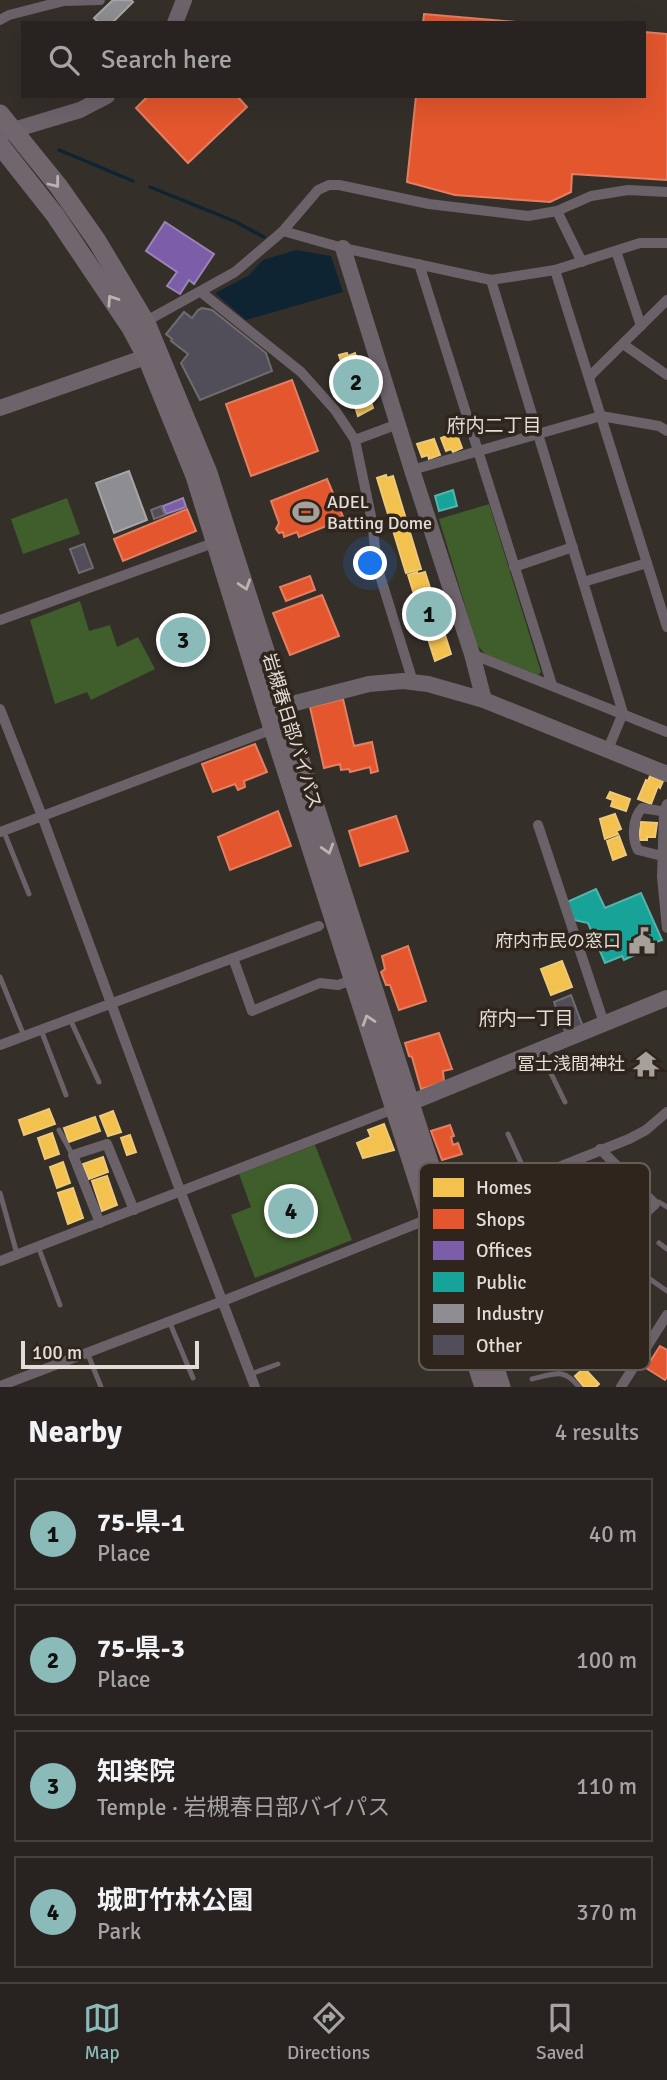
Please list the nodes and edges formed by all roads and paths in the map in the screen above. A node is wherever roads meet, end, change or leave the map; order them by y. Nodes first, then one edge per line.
1 (100, 0) edge
2 (184, 0) edge
3 (0, 20) edge
4 (176, 21) edge
5 (103, 98) edge
6 (3, 131) edge
7 (667, 192) edge
8 (558, 211) junction
9 (283, 231) junction
10 (667, 243) edge
11 (343, 248) junction
12 (616, 251) junction
13 (582, 262) junction
14 (419, 264) junction
15 (555, 270) junction
16 (491, 279) junction
17 (201, 292) junction
18 (667, 300) edge
19 (139, 325) junction
20 (641, 326) junction
21 (623, 344) junction
22 (153, 355) junction
23 (667, 375) edge
24 (589, 377) junction
25 (0, 408) edge
26 (601, 416) junction
27 (398, 424) junction
28 (667, 431) edge
29 (538, 433) junction
30 (355, 440) junction
31 (477, 450) junction
32 (411, 470) junction
33 (216, 542) junction
34 (573, 547) junction
35 (647, 563) junction
36 (514, 567) junction
37 (583, 582) junction
38 (662, 594) edge
39 (0, 620) edge
40 (667, 627) edge
41 (472, 654) junction
42 (413, 682) junction
43 (552, 685) junction
44 (484, 701) junction
45 (284, 706) junction
46 (0, 709) edge
47 (623, 713) junction
48 (273, 729) junction
49 (667, 732) edge
50 (608, 749) junction
51 (667, 774) edge
52 (666, 809) edge
53 (42, 816) junction
54 (538, 825) dead end
55 (2, 831) edge
56 (662, 856) junction
57 (665, 884) edge
58 (29, 894) dead end
59 (319, 926) dead end
60 (667, 928) edge
61 (233, 958) junction
62 (0, 977) edge
63 (355, 979) junction
64 (667, 998) edge
65 (111, 1004) junction
66 (71, 1019) junction
67 (604, 1023) junction
68 (41, 1030) junction
69 (24, 1036) junction
70 (0, 1045) edge
71 (539, 1050) junction
72 (99, 1082) dead end
73 (66, 1095) dead end
74 (565, 1102) dead end
75 (403, 1106) junction
76 (667, 1112) edge
77 (59, 1130) dead end
78 (508, 1134) dead end
79 (600, 1150) junction
80 (73, 1155) junction
81 (421, 1163) edge
82 (523, 1163) edge
83 (567, 1163) edge
84 (613, 1163) edge
85 (0, 1193) edge
86 (181, 1193) junction
87 (650, 1199) edge
88 (655, 1204) junction
89 (667, 1207) edge
90 (650, 1209) edge
91 (134, 1210) junction
92 (419, 1222) edge
93 (100, 1223) junction
94 (659, 1243) dead end
95 (38, 1247) junction
96 (667, 1249) edge
97 (18, 1255) junction
98 (0, 1261) edge
99 (650, 1279) edge
100 (667, 1291) edge
101 (223, 1301) junction
102 (60, 1305) dead end
103 (667, 1315) edge
104 (169, 1321) junction
105 (650, 1342) edge
106 (87, 1352) junction
107 (278, 1364) dead end
108 (479, 1370) edge
109 (495, 1370) edge
110 (632, 1370) edge
111 (251, 1374) junction
112 (193, 1378) dead end
113 (532, 1379) dead end
114 (0, 1386) edge
115 (101, 1387) edge
116 (256, 1387) edge
117 (484, 1387) edge
118 (501, 1387) edge
119 (579, 1387) edge
120 (621, 1387) edge

1 - 3 street
2 - 4 street
5 - 6 street
6 - 19 highway, 岩槻春日部バイパス
7 - 8 street
8 - 9 street
8 - 13 street
9 - 11 street
9 - 17 street
10 - 12 street
11 - 14 street
11 - 27 street
12 - 13 street
12 - 20 street
13 - 15 street
14 - 16 street
14 - 31 street
15 - 16 street
15 - 24 street
16 - 29 street
17 - 19 street
17 - 30 street
18 - 20 street
19 - 22 highway, 岩槻春日部バイパス
20 - 21 street
21 - 23 street
21 - 24 street
22 - 25 street
22 - 33 highway, 岩槻春日部バイパス
22 -> 45 highway, 岩槻春日部バイパス
24 - 26 street
26 - 28 street
26 - 29 street
26 - 35 street
27 - 30 street
27 - 32 street
29 - 31 street
29 - 34 street
30 - 42 street
31 - 32 street
31 - 36 street
32 - 41 street
33 - 39 street
33 - 48 highway, 岩槻春日部バイパス
34 - 36 street
34 - 37 street
35 - 37 street
35 - 38 street
36 - 43 street
37 - 47 street
38 - 40 street
41 - 43 street
41 - 44 street
42 - 44 street
42 - 45 street
43 - 47 street
44 - 50 street
45 -> 75 highway, 岩槻春日部バイパス
46 - 53 street
47 - 49 street
47 - 50 street
48 - 53 street
48 - 63 highway, 岩槻春日部バイパス
50 - 51 street
52 - 56 street
52 - 56 street
53 - 55 street
53 - 65 street
54 - 67 street
55 - 58 lane
56 - 57 street
57 - 60 street
59 - 61 street
61 - 63 street
61 - 65 street
62 - 69 lane
75 -> 63 highway, 岩槻春日部バイパス
64 - 67 street
65 - 66 street
65 - 86 street
66 - 68 street
66 - 72 lane
67 - 71 street
68 - 69 street
68 - 73 lane
69 - 70 street
71 - 74 lane
71 - 75 street
75 - 81 highway, 岩槻春日部バイパス
75 - 86 street
76 - 79 street
77 - 80 lane
78 - 82 lane
79 - 83 street
79 - 84 street
80 - 91 street
80 - 93 street
85 - 97 lane
86 - 91 street
86 - 101 street
87 - 88 street
88 - 89 lane
88 - 90 street
91 - 93 street
92 - 101 street
93 - 95 street
94 - 96 lane
95 - 97 street
95 - 102 lane
97 - 98 street
99 - 100 lane
101 - 104 street
101 - 111 street
103 - 105 street
104 - 106 street
104 - 112 lane
106 - 114 street
106 - 115 lane
107 - 111 lane
108 - 117 highway, 岩槻春日部バイパス
109 - 118 highway, 岩槻春日部バイパス
110 - 120 street
111 - 116 street
113 - 119 lane

